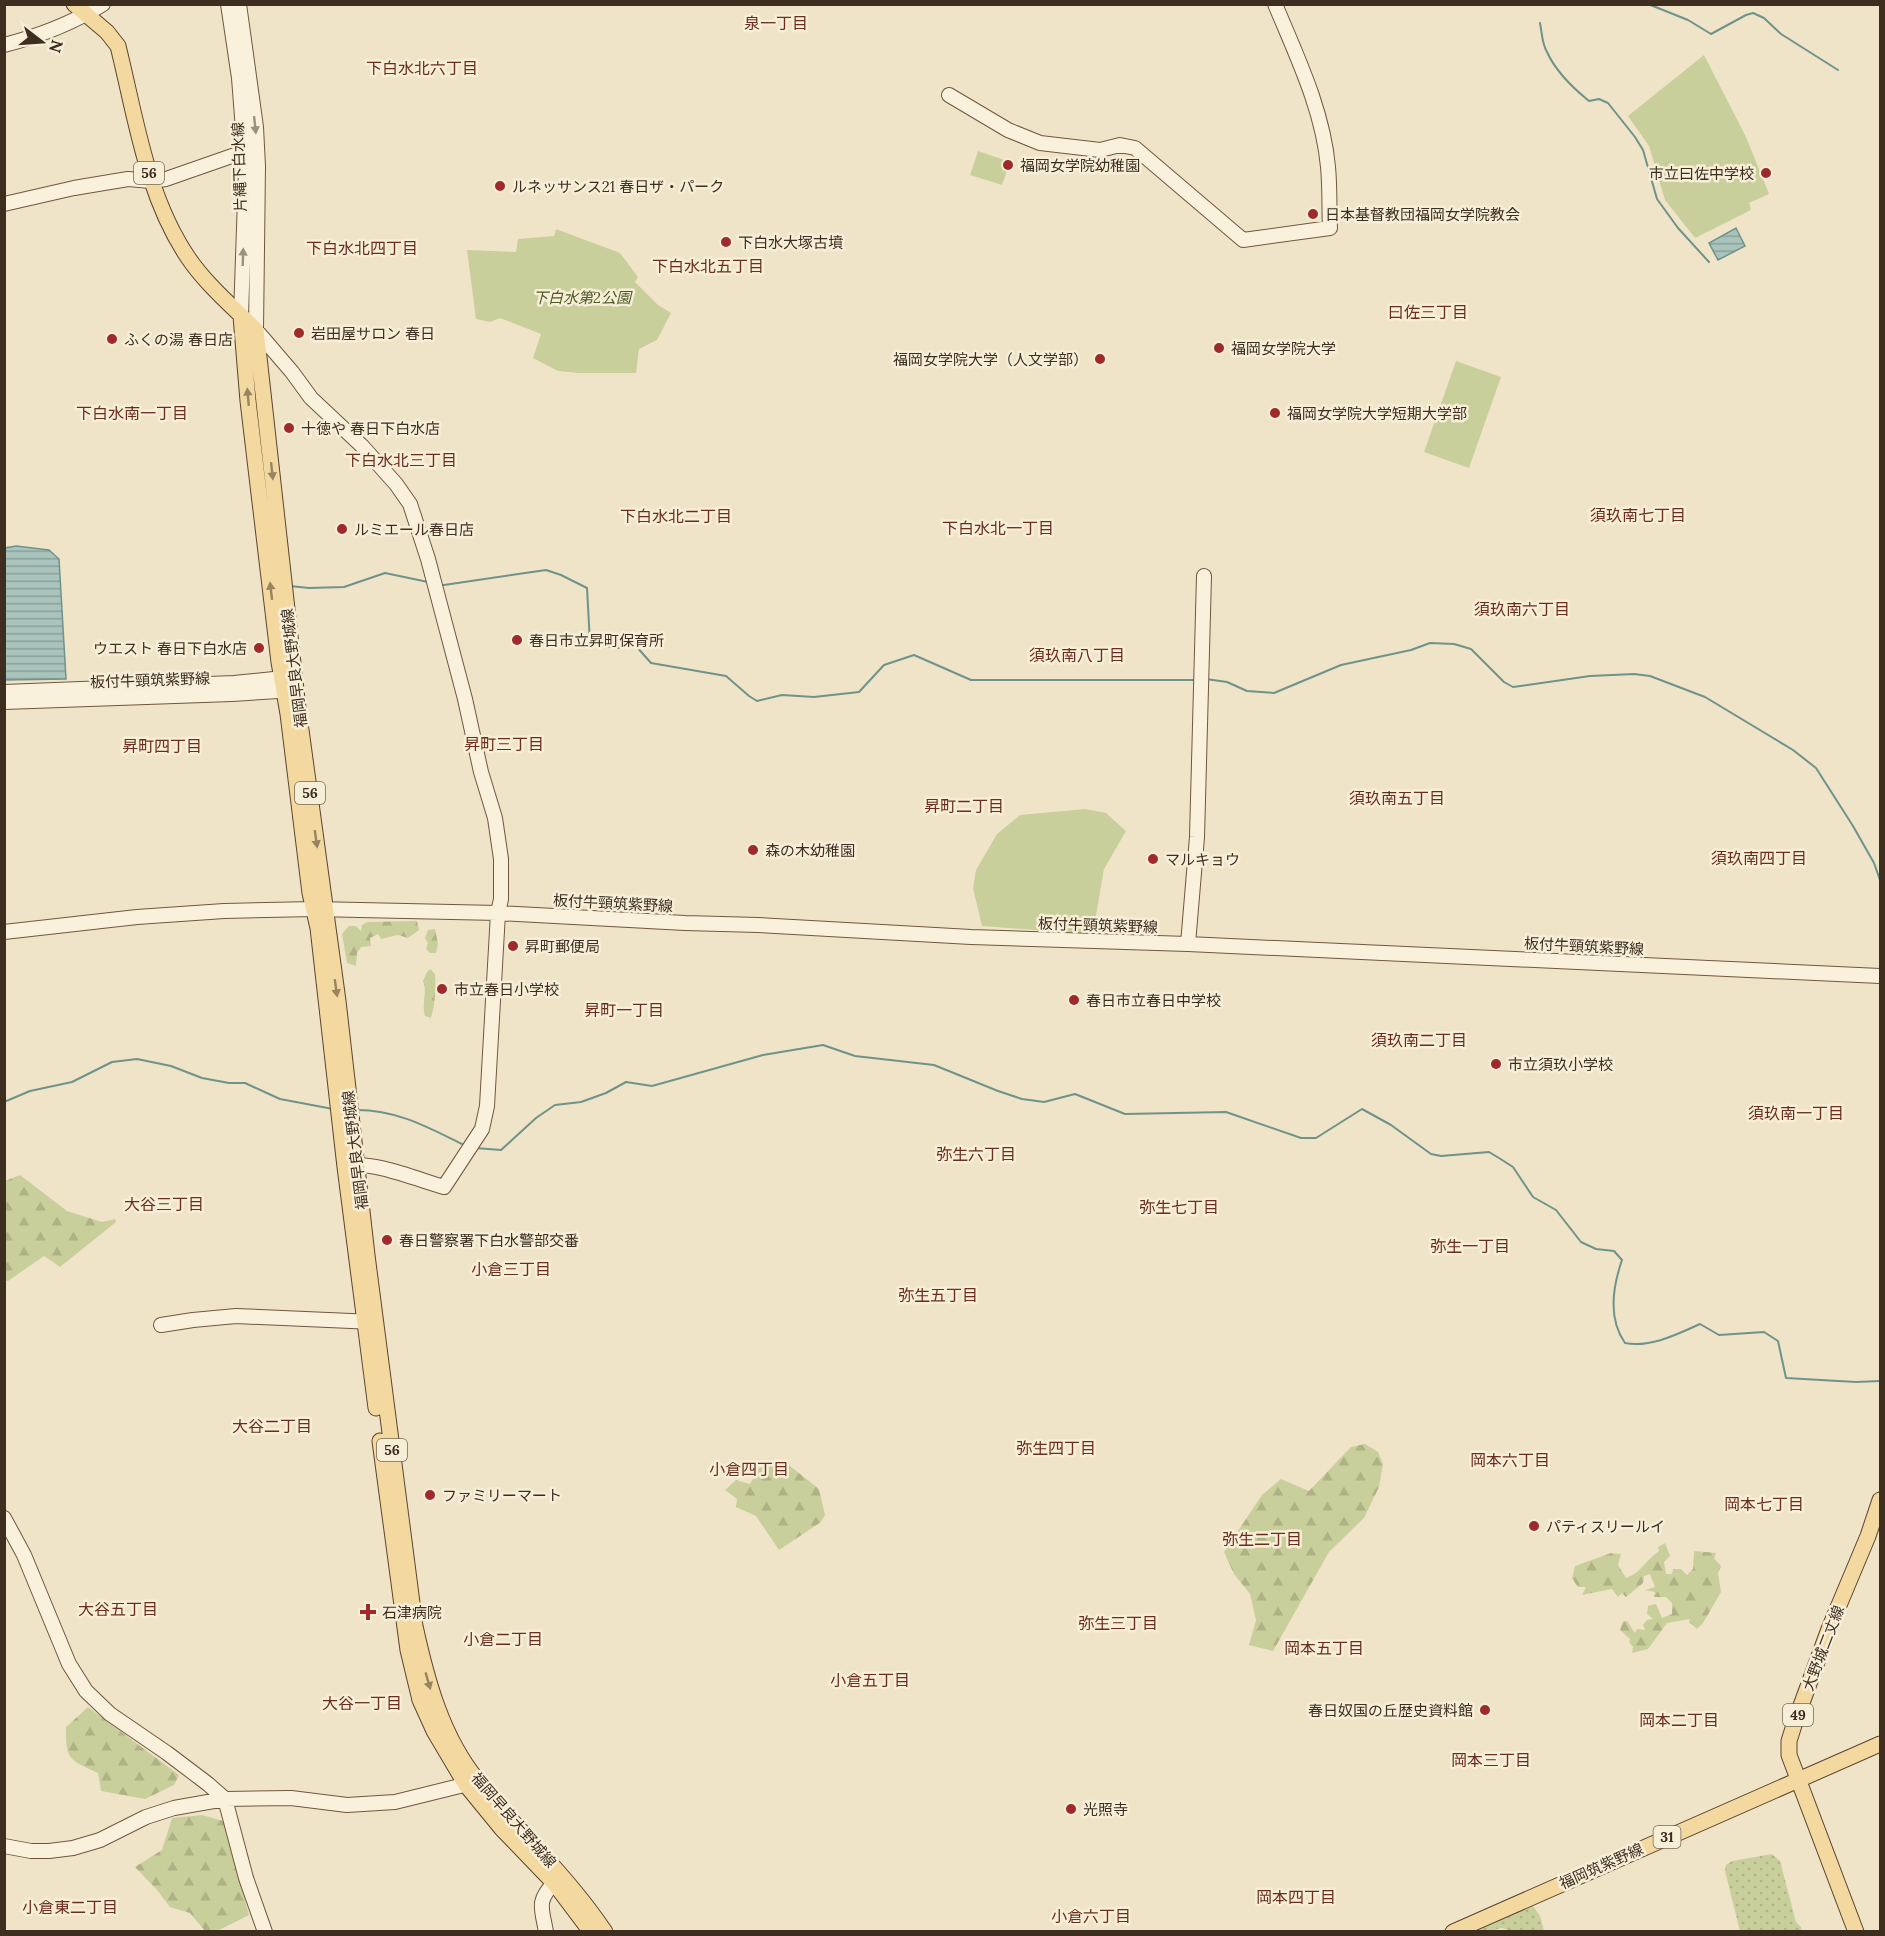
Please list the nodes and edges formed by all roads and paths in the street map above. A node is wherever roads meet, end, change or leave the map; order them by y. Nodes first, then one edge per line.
1 (74, 4) edge
2 (103, 4) edge
3 (228, 4) edge
4 (239, 4) edge
5 (1275, 4) edge
6 (86, 15) junction
7 (4, 45) edge
8 (949, 95) dead end
9 (251, 150) junction
10 (151, 182) junction
11 (4, 204) edge
12 (241, 316) junction
13 (256, 330) junction
14 (1204, 576) dead end
15 (290, 684) junction
16 (4, 692) edge
17 (4, 702) edge
18 (320, 910) junction
19 (498, 913) junction
20 (4, 932) edge
21 (1188, 944) junction
22 (1881, 976) edge
23 (350, 1165) junction
24 (371, 1322) junction
25 (161, 1325) dead end
26 (1881, 1500) edge
27 (4, 1518) edge
28 (1881, 1744) edge
29 (1798, 1779) junction
30 (472, 1783) junction
31 (225, 1799) junction
32 (4, 1846) edge
33 (554, 1883) junction
34 (265, 1932) edge
35 (546, 1932) edge
36 (591, 1932) edge
37 (605, 1932) edge
38 (1453, 1932) edge
39 (1856, 1932) edge

1 - 6 main road, 56
2 - 6 street
3 - 9 street, 片縄下白水線
4 -> 9 street, 片縄下白水線
5 - 8 street
6 - 7 street
6 - 10 main road, 56
9 - 10 street
12 -> 9 street, 片縄下白水線
9 - 13 street, 片縄下白水線
10 - 11 street
10 - 12 main road, 56
12 - 13 main road, 56
15 -> 12 main road, 福岡早良大野城線 / 56
13 -> 15 main road, 福岡早良大野城線 / 56
13 - 19 street
14 - 21 street
15 - 16 street, 板付牛頸筑紫野線
15 - 17 street, 板付牛頸筑紫野線
15 - 18 main road, 福岡早良大野城線 / 56
18 - 19 street, 板付牛頸筑紫野線
18 - 20 street, 板付牛頸筑紫野線
18 - 23 main road, 福岡早良大野城線 / 56
19 - 21 street, 板付牛頸筑紫野線
19 - 23 street
21 - 22 street, 板付牛頸筑紫野線
23 - 24 main road, 福岡早良大野城線 / 56
24 - 25 street
24 - 30 main road, 福岡早良大野城線 / 56
26 - 29 main road, 大野城二丈線 / 49
27 - 31 street
28 - 29 main road, 福岡筑紫野線 / 31
29 - 38 main road, 福岡筑紫野線 / 31
29 - 39 main road, 大野城二丈線 / 49
30 - 31 street
30 - 33 main road, 福岡早良大野城線 / 56
30 - 37 main road, 福岡早良大野城線 / 56
31 - 32 street
31 - 34 street
33 - 35 street
33 - 36 main road, 福岡早良大野城線 / 56

